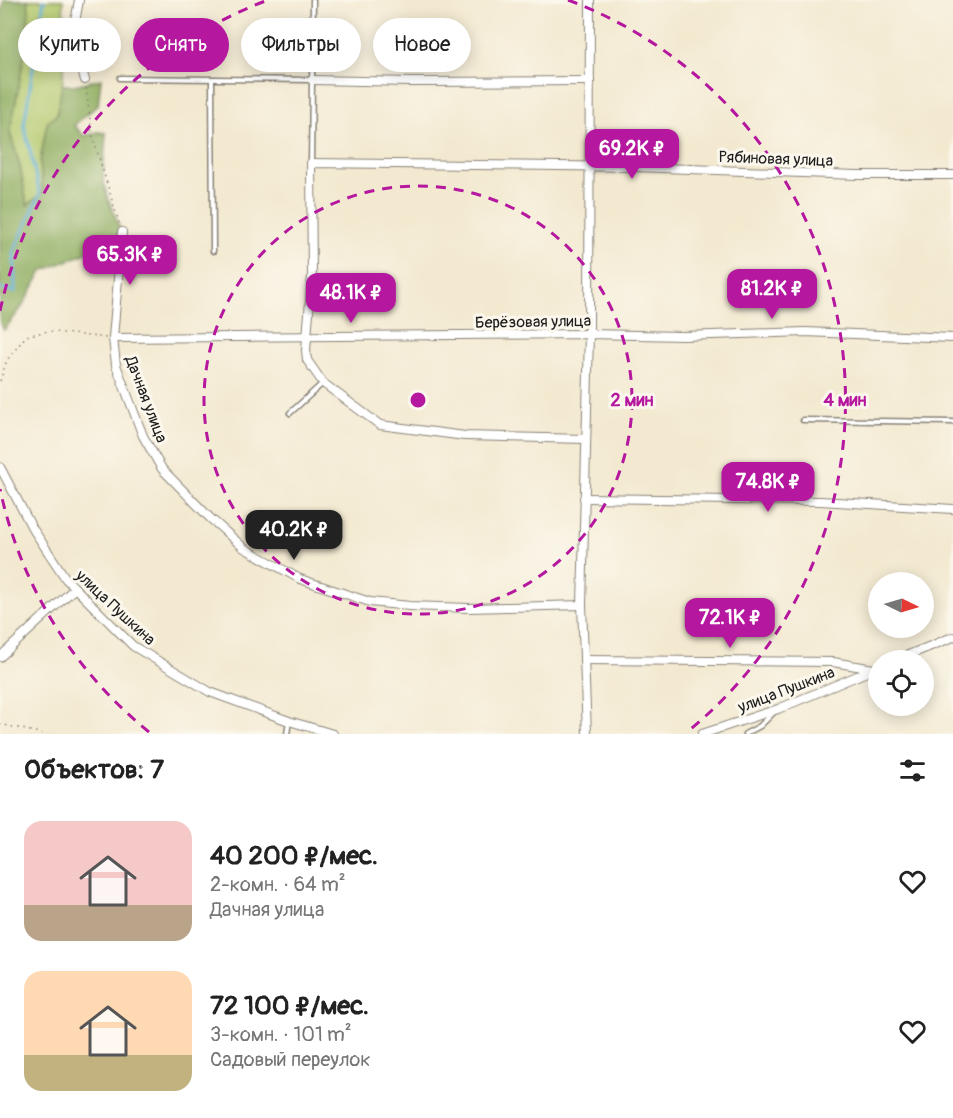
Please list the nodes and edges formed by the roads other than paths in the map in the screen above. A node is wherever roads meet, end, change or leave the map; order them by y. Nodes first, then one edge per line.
1 (79, 0) edge
2 (313, 0) edge
3 (590, 0) edge
4 (120, 78) dead end
5 (85, 80) road end
6 (212, 80) junction
7 (312, 81) junction
8 (590, 81) junction
9 (311, 163) junction
10 (588, 167) junction
11 (953, 176) edge
12 (122, 232) road end
13 (213, 251) dead end
14 (590, 334) junction
15 (112, 338) junction
16 (308, 338) junction
17 (953, 338) edge
18 (323, 383) junction
19 (290, 412) dead end
20 (803, 420) dead end
21 (953, 422) edge
22 (586, 440) junction
23 (0, 467) edge
24 (584, 498) junction
25 (953, 509) edge
26 (75, 588) junction
27 (582, 606) junction
28 (953, 637) edge
29 (921, 650) edge
30 (0, 657) edge
31 (584, 660) junction
32 (868, 667) edge
33 (868, 672) edge
34 (778, 709) junction
35 (290, 721) junction
36 (286, 734) edge
37 (333, 734) edge
38 (587, 734) edge
39 (702, 734) edge
40 (745, 734) edge

1 - 5 street
2 - 7 lane
3 - 8 street
4 - 6 lane
6 - 7 lane
6 - 13 lane
7 - 8 street
7 - 9 lane
8 - 10 street
9 - 10 street, Рябиновая улица
9 - 16 street
10 - 11 street, Рябиновая улица
10 - 14 street
12 - 15 street, Дачная улица
14 - 16 street, Берёзовая улица
14 - 17 street, Берёзовая улица
14 - 22 street
15 - 16 street, Берёзовая улица
15 - 27 street, Дачная улица
16 - 18 street
18 - 19 lane
18 - 22 street
20 - 21 lane
22 - 24 street
23 - 26 street, улица Пушкина
24 - 25 street
24 - 27 street
26 - 30 street
26 - 35 street, улица Пушкина
27 - 31 street
28 - 29 street
31 - 32 street
31 - 38 street
33 - 34 street, улица Пушкина
34 - 39 street, улица Пушкина
34 - 40 lane
35 - 36 lane
35 - 37 street, улица Пушкина

